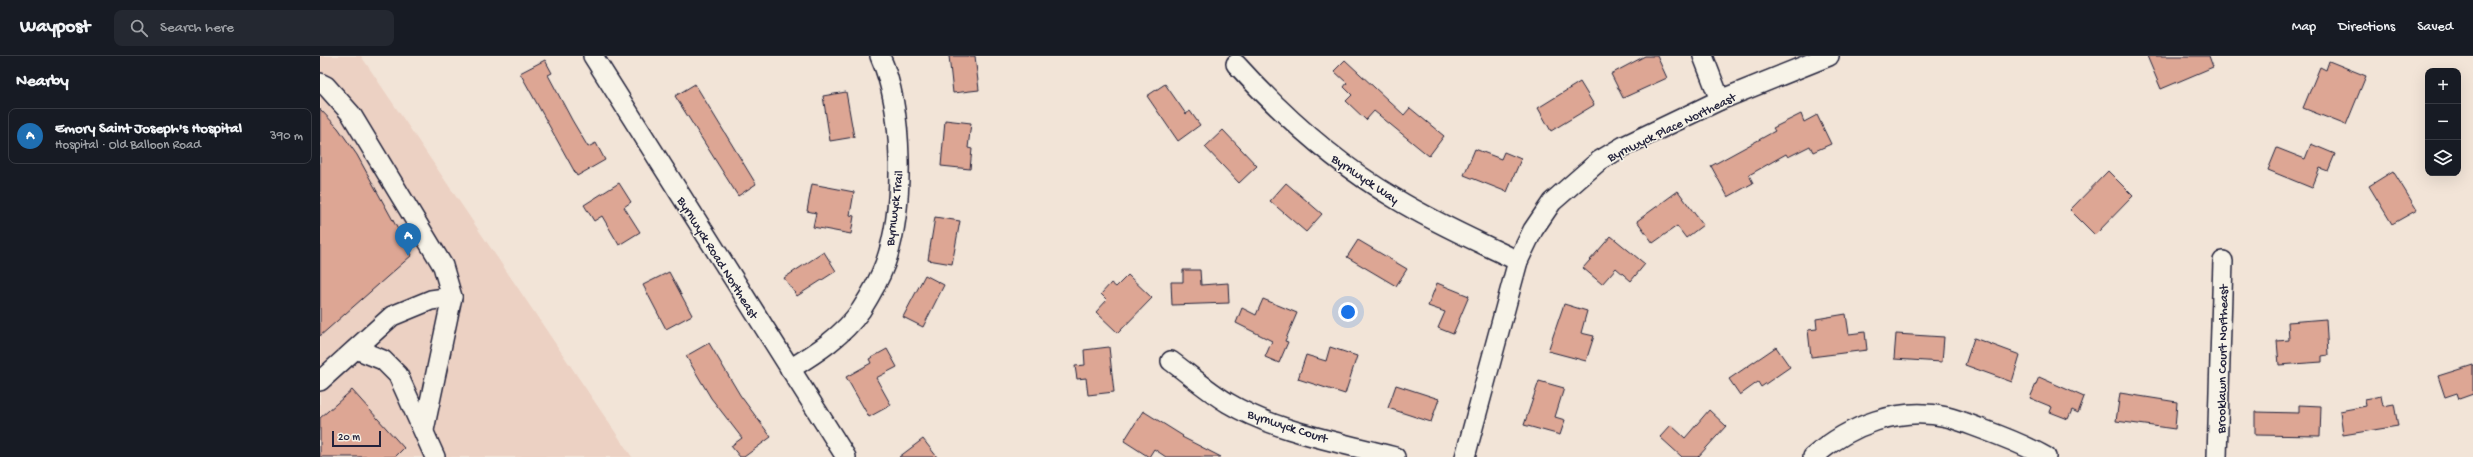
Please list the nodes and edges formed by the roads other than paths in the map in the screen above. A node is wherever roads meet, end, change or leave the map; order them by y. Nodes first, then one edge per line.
1 (593, 56) edge
2 (880, 56) edge
3 (1703, 56) edge
4 (1829, 56) edge
5 (1236, 64) dead end
6 (320, 83) edge
7 (1720, 100) junction
8 (1518, 261) junction
9 (2223, 261) dead end
10 (452, 297) junction
11 (356, 350) junction
12 (1171, 361) dead end
13 (790, 370) junction
14 (320, 381) edge
15 (424, 430) junction
16 (435, 457) edge
17 (846, 457) edge
18 (1395, 457) edge
19 (1465, 457) edge
20 (1813, 457) edge
21 (2046, 457) edge
22 (2217, 457) edge

1 - 13 street, Byrnwyck Road Northeast
2 - 13 street, Byrnwyck Trail
3 - 7 street
4 - 7 street, Byrnwyck Place Northeast
5 - 8 street, Byrnwyck Way
6 - 10 street
7 - 8 street, Byrnwyck Place Northeast
8 - 19 street, Byrnwyck Place Northeast
9 - 22 street, Brooklawn Court Northeast
10 - 11 street
10 - 15 street
11 - 14 street
11 - 15 street
12 - 18 street, Byrnwyck Court
13 - 17 street, Byrnwyck Road Northeast
15 - 16 street
20 - 21 street

